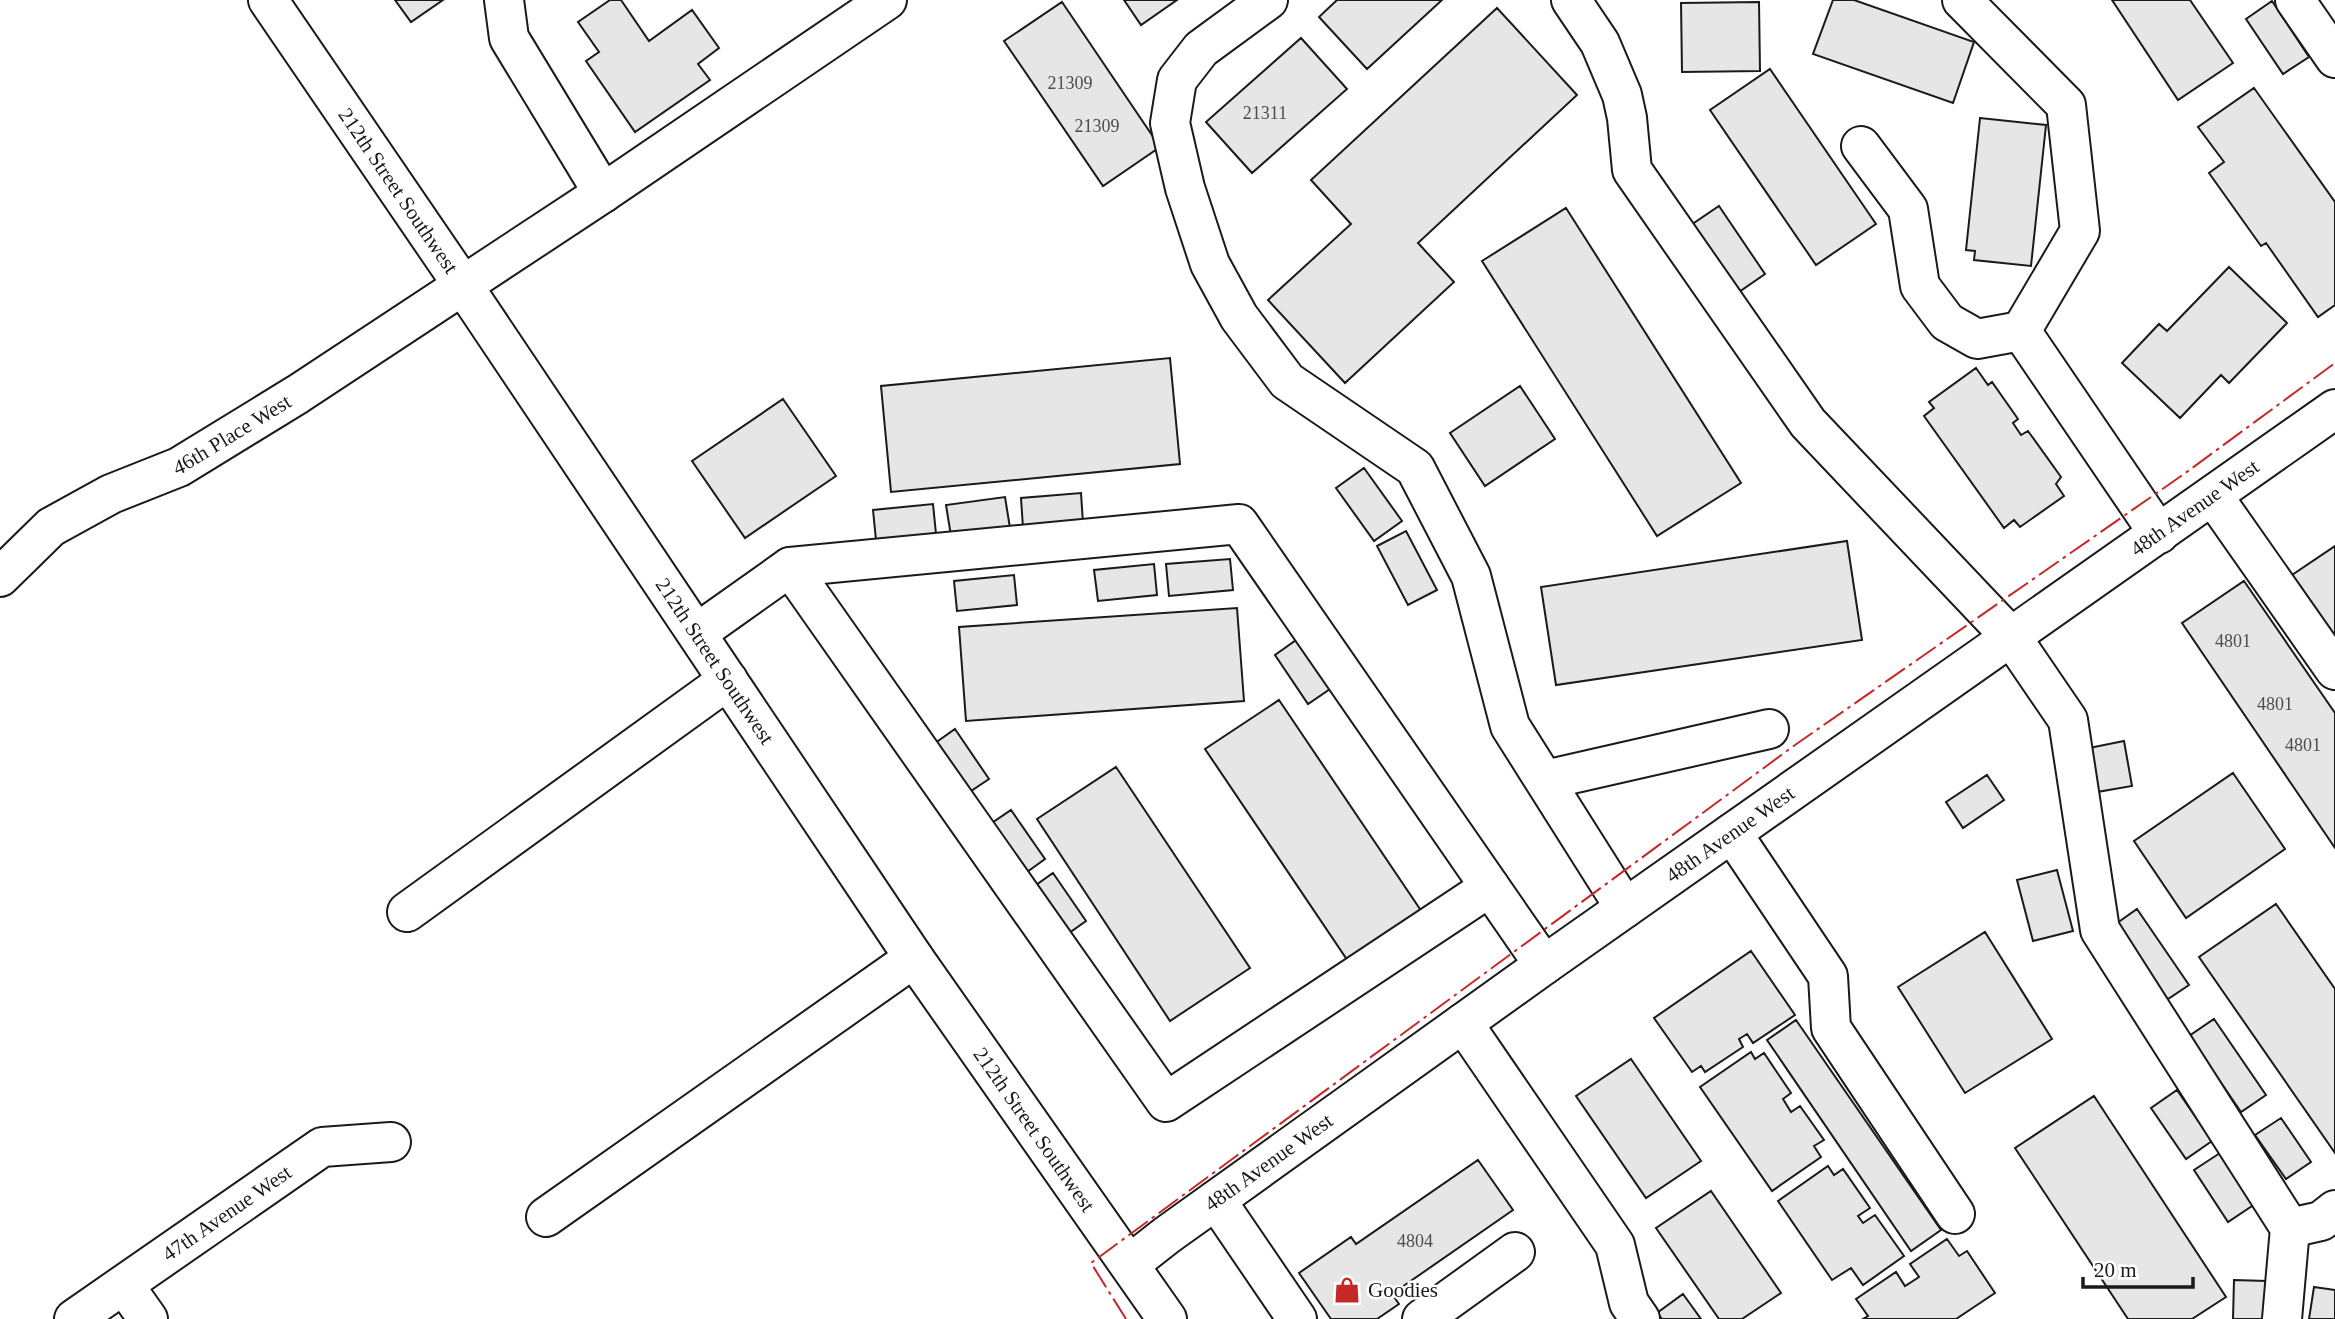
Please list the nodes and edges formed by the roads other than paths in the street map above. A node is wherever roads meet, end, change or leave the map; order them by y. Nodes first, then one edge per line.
1 (268, 0) edge
2 (504, 0) edge
3 (887, 0) edge
4 (1268, 0) edge
5 (1572, 0) edge
6 (1962, 0) edge
7 (2295, 0) edge
8 (2333, 51) edge
9 (1861, 146) dead end
10 (603, 193) junction
11 (462, 284) junction
12 (2021, 331) junction
13 (2335, 409) edge
14 (2213, 496) junction
15 (2159, 534) junction
16 (790, 567) junction
17 (0, 577) edge
18 (697, 633) junction
19 (2012, 638) junction
20 (2335, 670) edge
21 (728, 680) junction
22 (1769, 729) dead end
23 (1545, 780) junction
24 (1732, 833) junction
25 (1490, 887) junction
26 (1625, 908) junction
27 (407, 912) dead end
28 (914, 958) junction
29 (1544, 965) junction
30 (1463, 1023) junction
31 (391, 1142) dead end
32 (1216, 1200) junction
33 (2335, 1210) edge
34 (1955, 1214) dead end
35 (546, 1217) dead end
36 (2290, 1228) junction
37 (1516, 1252) dead end
38 (1130, 1264) junction
39 (124, 1285) junction
40 (74, 1319) edge
41 (148, 1319) edge
42 (1167, 1319) edge
43 (1297, 1319) edge
44 (1422, 1319) edge
45 (1640, 1319) edge
46 (2282, 1319) edge

1 - 11 main road, 212th Street Southwest
2 - 10 main road
3 - 10 main road, 46th Place West
4 - 23 main road
5 - 19 main road
6 - 12 main road
7 - 8 main road
9 - 12 main road
10 - 11 main road, 46th Place West
11 - 17 main road, 46th Place West
11 - 18 main road, 212th Street Southwest
12 - 15 main road
13 - 14 main road, 48th Avenue West
14 - 15 main road, 48th Avenue West
14 - 20 main road
15 - 19 main road, 48th Avenue West
16 - 18 main road
16 - 25 main road
16 - 25 main road
18 - 21 main road, 212th Street Southwest
19 - 24 main road, 48th Avenue West
19 - 36 main road
21 - 27 main road
21 - 28 main road, 212th Street Southwest
22 - 23 main road
23 - 26 main road
24 - 26 main road, 48th Avenue West
24 - 34 main road
25 - 29 main road
26 - 29 main road, 48th Avenue West
28 - 35 main road
28 - 38 main road, 212th Street Southwest
29 - 30 main road, 48th Avenue West
30 - 32 main road, 48th Avenue West
30 - 45 main road
31 - 39 main road, 47th Avenue West
32 - 38 main road, 48th Avenue West
32 - 43 main road
33 - 36 main road
36 - 46 main road
37 - 44 main road
38 - 42 main road, 212th Street Southwest
39 - 40 main road, 47th Avenue West
39 - 41 main road

